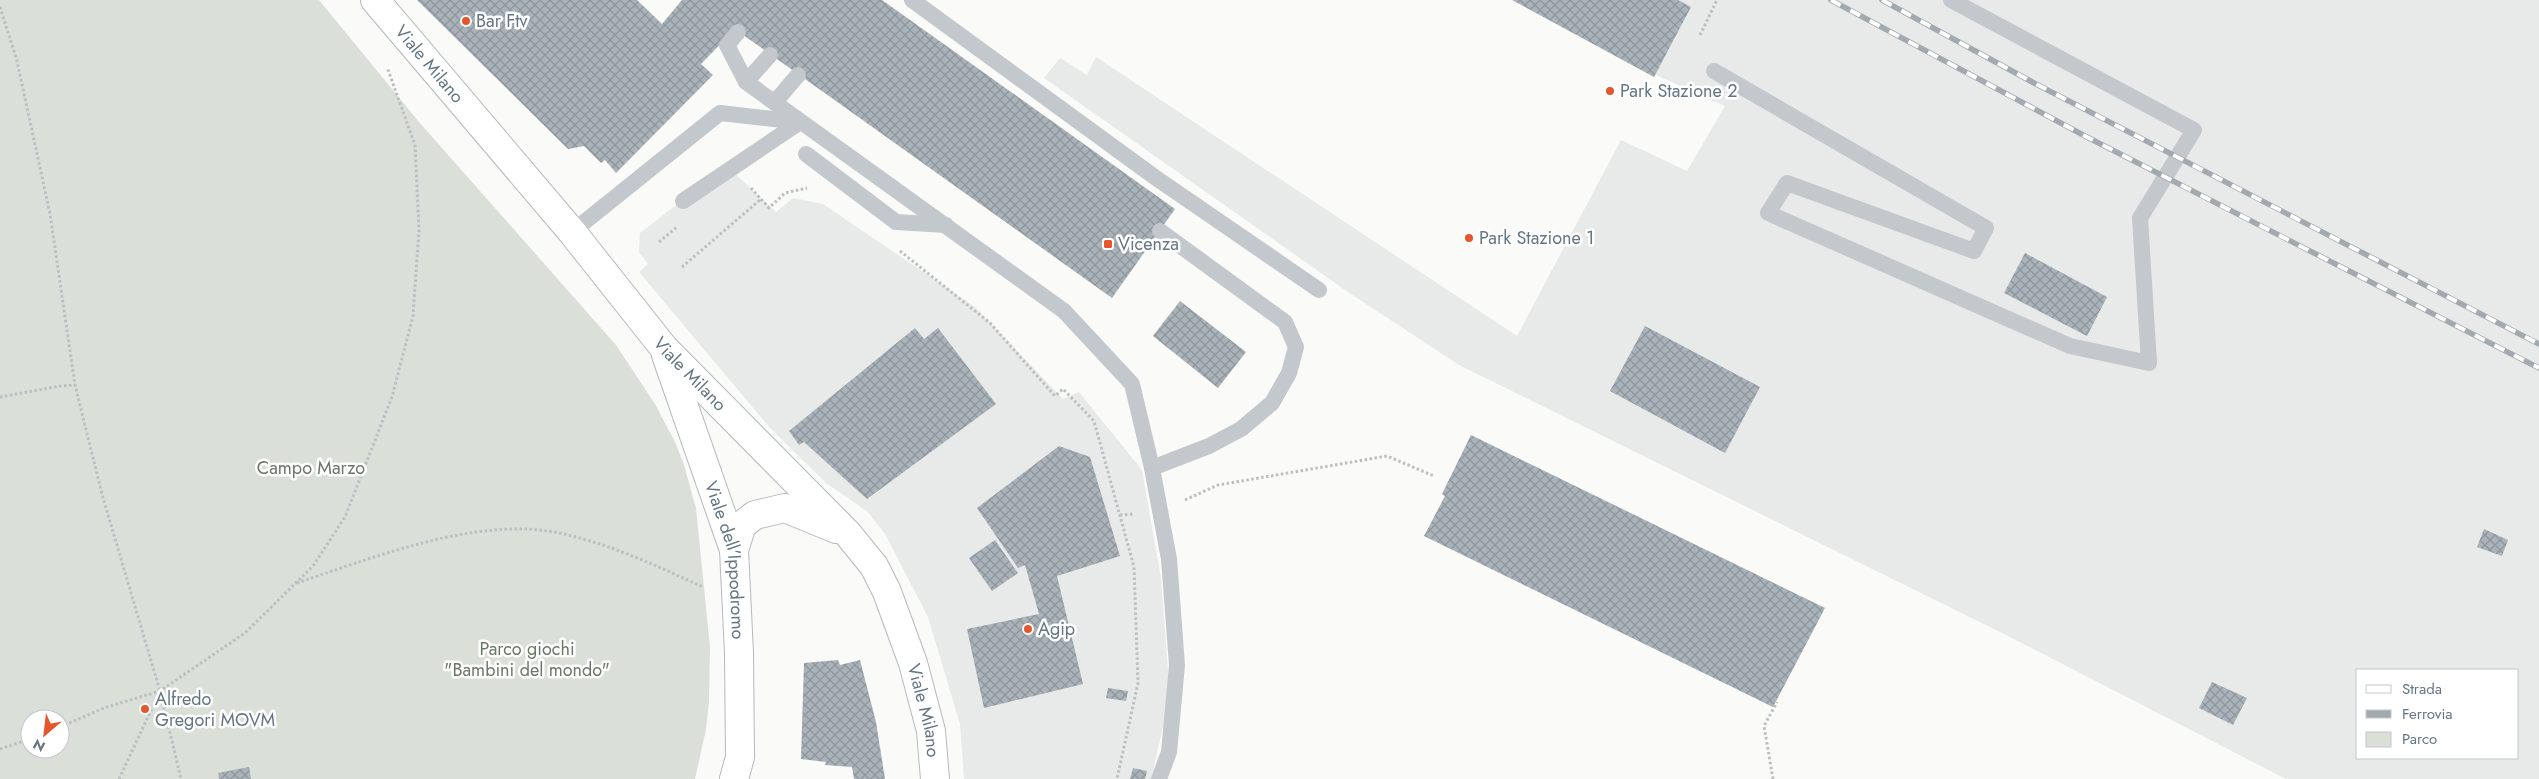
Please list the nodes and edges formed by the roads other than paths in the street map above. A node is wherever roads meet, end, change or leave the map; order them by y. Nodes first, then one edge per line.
1 (375, 0) edge
2 (912, 0) edge
3 (1951, 0) edge
4 (738, 32) dead end
5 (770, 54) dead end
6 (1714, 71) dead end
7 (798, 75) dead end
8 (746, 82) junction
9 (775, 102) junction
10 (800, 122) junction
11 (806, 154) dead end
12 (683, 201) dead end
13 (946, 225) junction
14 (1160, 230) dead end
15 (572, 232) junction
16 (1319, 290) dead end
17 (664, 348) junction
18 (1152, 468) junction
19 (848, 534) junction
20 (734, 550) junction
21 (734, 779) edge
22 (935, 779) edge
23 (1159, 779) edge

1 - 15 main road, Viale Milano
2 - 16 lane
3 - 6 lane
4 - 8 lane
5 - 8 lane
7 - 9 lane
8 - 9 lane
9 - 10 lane
10 - 12 lane
10 - 13 lane
10 - 15 lane
11 - 13 lane
13 - 18 lane
14 - 18 lane
15 - 17 main road, Viale Milano
17 - 19 main road, Viale Milano
17 - 20 main road, Viale dell'Ippodromo
18 - 23 lane
19 - 20 main road
19 - 22 main road, Viale Milano
20 - 21 main road, Viale dell'Ippodromo

